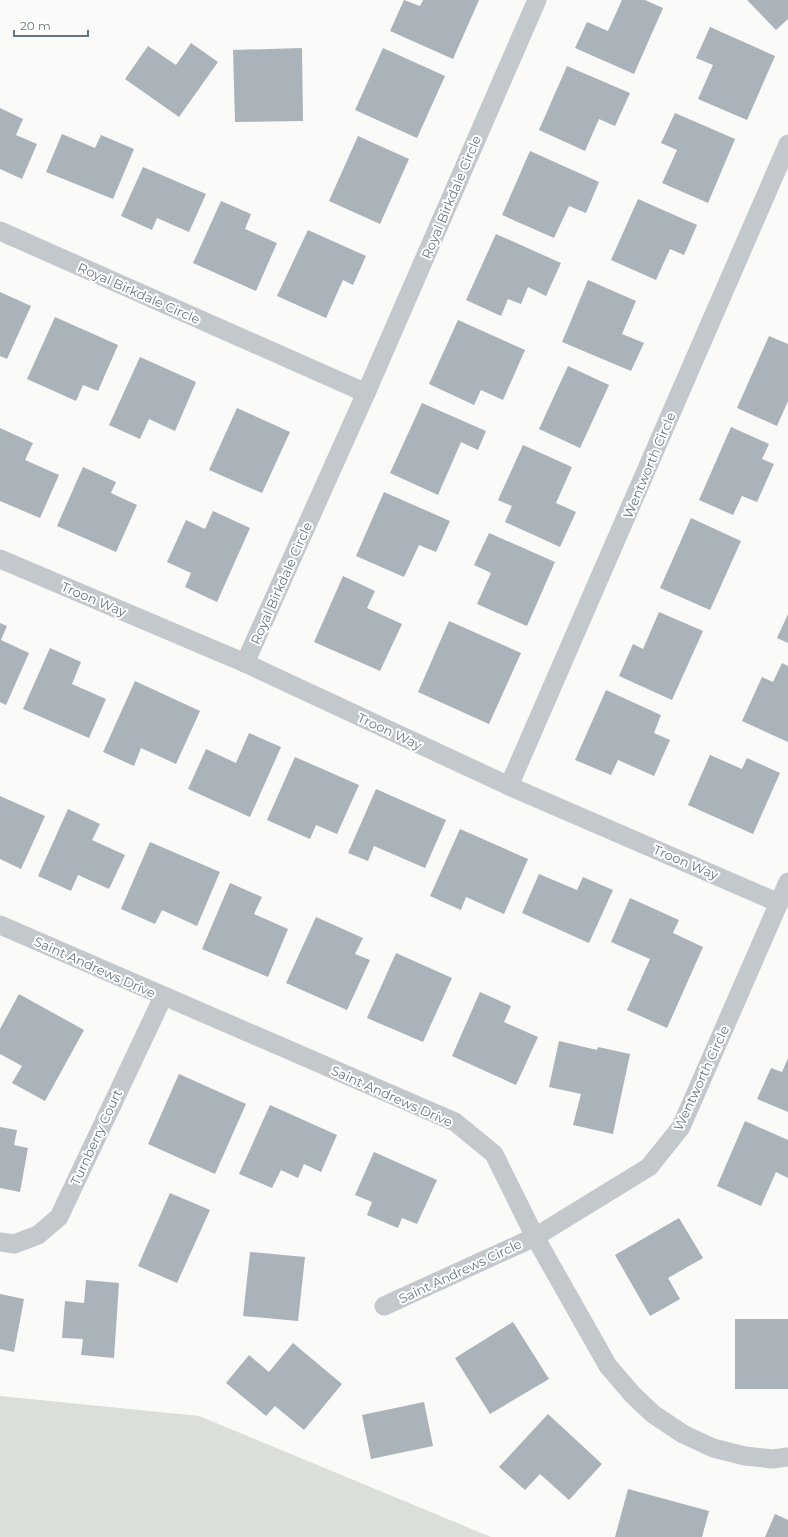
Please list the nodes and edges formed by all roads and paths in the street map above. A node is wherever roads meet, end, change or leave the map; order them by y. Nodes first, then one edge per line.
1 (537, 0) edge
2 (788, 144) edge
3 (0, 231) edge
4 (366, 393) junction
5 (0, 559) edge
6 (245, 663) junction
7 (509, 786) junction
8 (788, 882) edge
9 (779, 903) junction
10 (0, 925) edge
11 (163, 997) junction
12 (535, 1237) junction
13 (0, 1242) edge
14 (384, 1306) dead end
15 (788, 1457) edge

1 - 4 street, Royal Birkdale Circle
2 - 7 street, Wentworth Circle
3 - 4 street, Royal Birkdale Circle
4 - 6 street, Royal Birkdale Circle
5 - 6 street, Troon Way
6 - 7 street, Troon Way
7 - 9 street, Troon Way
8 - 9 street, Wentworth Circle
9 - 12 street, Wentworth Circle
10 - 11 street, Saint Andrews Drive
11 - 12 street, Saint Andrews Drive
11 - 13 street, Turnberry Court
12 - 14 street, Saint Andrews Circle
12 - 15 street, Saint Andrews Drive

